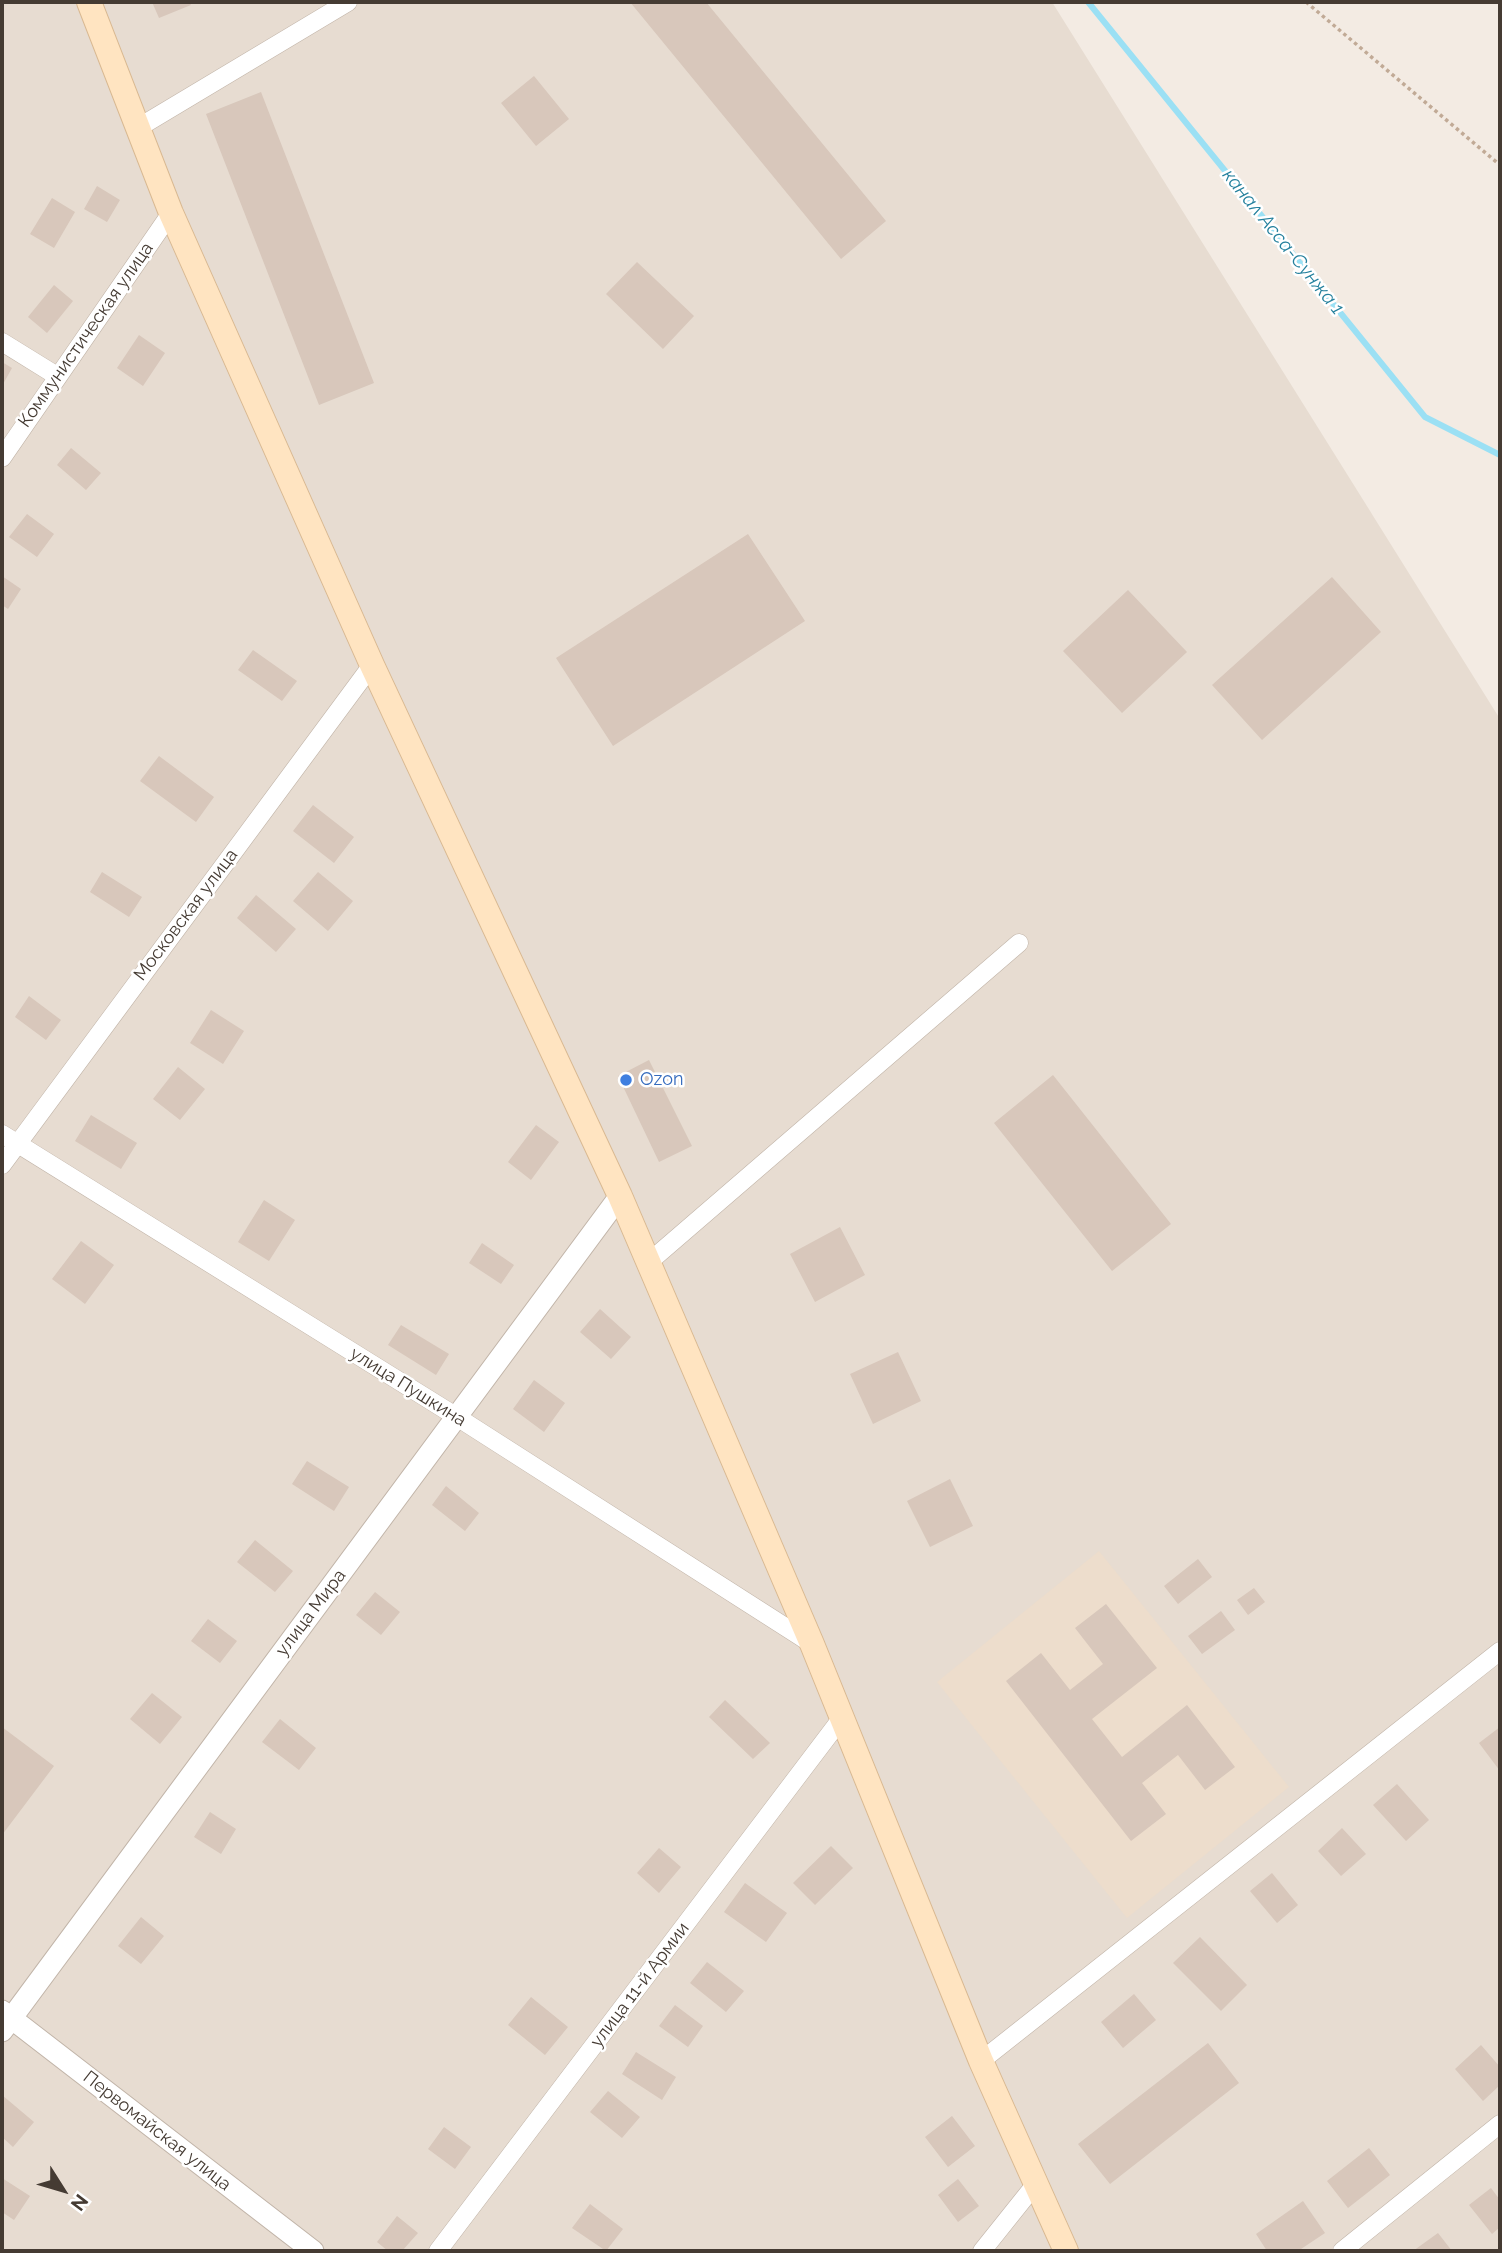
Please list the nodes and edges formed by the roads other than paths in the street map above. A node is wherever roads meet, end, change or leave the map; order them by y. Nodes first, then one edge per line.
1 (89, 2) edge
2 (348, 2) edge
3 (136, 129) junction
4 (171, 213) junction
5 (2, 342) edge
6 (57, 376) junction
7 (2, 458) edge
8 (372, 664) junction
9 (1019, 943) dead end
10 (9, 1139) edge
11 (2, 1165) edge
12 (620, 1196) junction
13 (649, 1262) junction
14 (457, 1417) junction
15 (812, 1644) junction
16 (1500, 1651) edge
17 (841, 1719) junction
18 (5, 2020) edge
19 (981, 2061) junction
20 (1500, 2124) edge
21 (1034, 2186) junction
22 (313, 2251) edge
23 (438, 2251) edge
24 (982, 2251) edge
25 (1066, 2251) edge
26 (1342, 2251) edge

1 - 3 main road
2 - 3 street
3 - 4 main road
4 - 6 street, Коммунистическая улица
4 - 8 main road
5 - 6 street
6 - 7 street, Коммунистическая улица
8 - 10 street, Московская улица
8 - 12 main road
9 - 13 street
10 - 11 street, Московская улица
10 - 14 street, улица Пушкина
12 - 13 main road
12 - 14 street, улица Мира
13 - 15 main road
14 - 15 street, улица Пушкина
14 - 18 street, улица Мира
15 - 17 main road
16 - 19 street
17 - 19 main road
17 - 23 street, улица 11-й Армии
18 - 22 street, Первомайская улица
19 - 21 main road
20 - 26 street
21 - 24 street
21 - 25 main road

